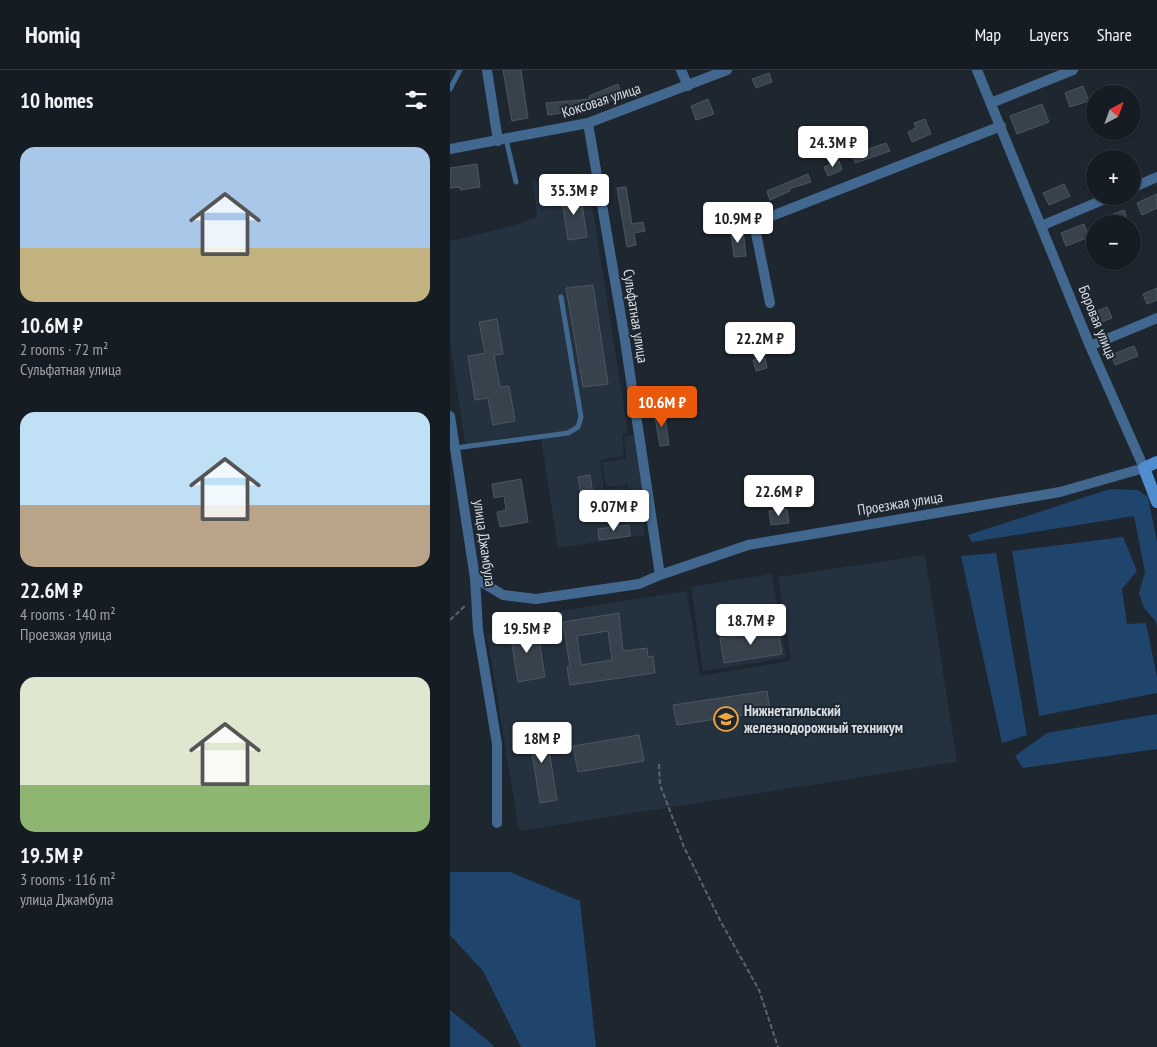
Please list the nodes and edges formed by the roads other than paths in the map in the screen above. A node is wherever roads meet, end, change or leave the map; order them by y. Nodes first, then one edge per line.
1 (460, 70) edge
2 (486, 70) edge
3 (681, 70) edge
4 (727, 70) edge
5 (977, 70) edge
6 (1073, 70) edge
7 (688, 86) junction
8 (450, 89) edge
9 (991, 103) junction
10 (588, 123) junction
11 (1001, 126) junction
12 (502, 140) junction
13 (450, 149) edge
14 (1157, 177) edge
15 (516, 182) dead end
16 (1141, 184) edge
17 (1091, 205) edge
18 (1042, 226) junction
19 (561, 297) dead end
20 (770, 303) dead end
21 (1157, 318) edge
22 (1090, 346) junction
23 (450, 416) edge
24 (455, 448) junction
25 (1157, 462) edge
26 (1144, 468) junction
27 (1157, 502) edge
28 (660, 575) junction
29 (476, 578) junction
30 (497, 823) dead end

1 - 8 lane
2 - 12 street
3 - 7 street
4 - 7 street, Коксовая улица
5 - 9 street, Боровая улица
6 - 9 street
7 - 10 street, Коксовая улица
9 - 11 street, Боровая улица
10 - 12 street, Коксовая улица
10 - 28 street, Сульфатная улица
11 - 18 street, Боровая улица
11 - 20 street
12 - 13 street, Коксовая улица
12 - 15 lane
14 - 16 street
17 - 18 street
18 - 22 street, Боровая улица
19 - 24 lane
21 - 22 street
22 - 26 street, Боровая улица
23 - 24 street, улица Джамбула
24 - 29 street, улица Джамбула
25 - 26 street, Проезжая улица
26 - 27 street, Боровая улица
26 - 28 street, Проезжая улица
28 - 29 street, Проезжая улица
29 - 30 street, улица Джамбула

